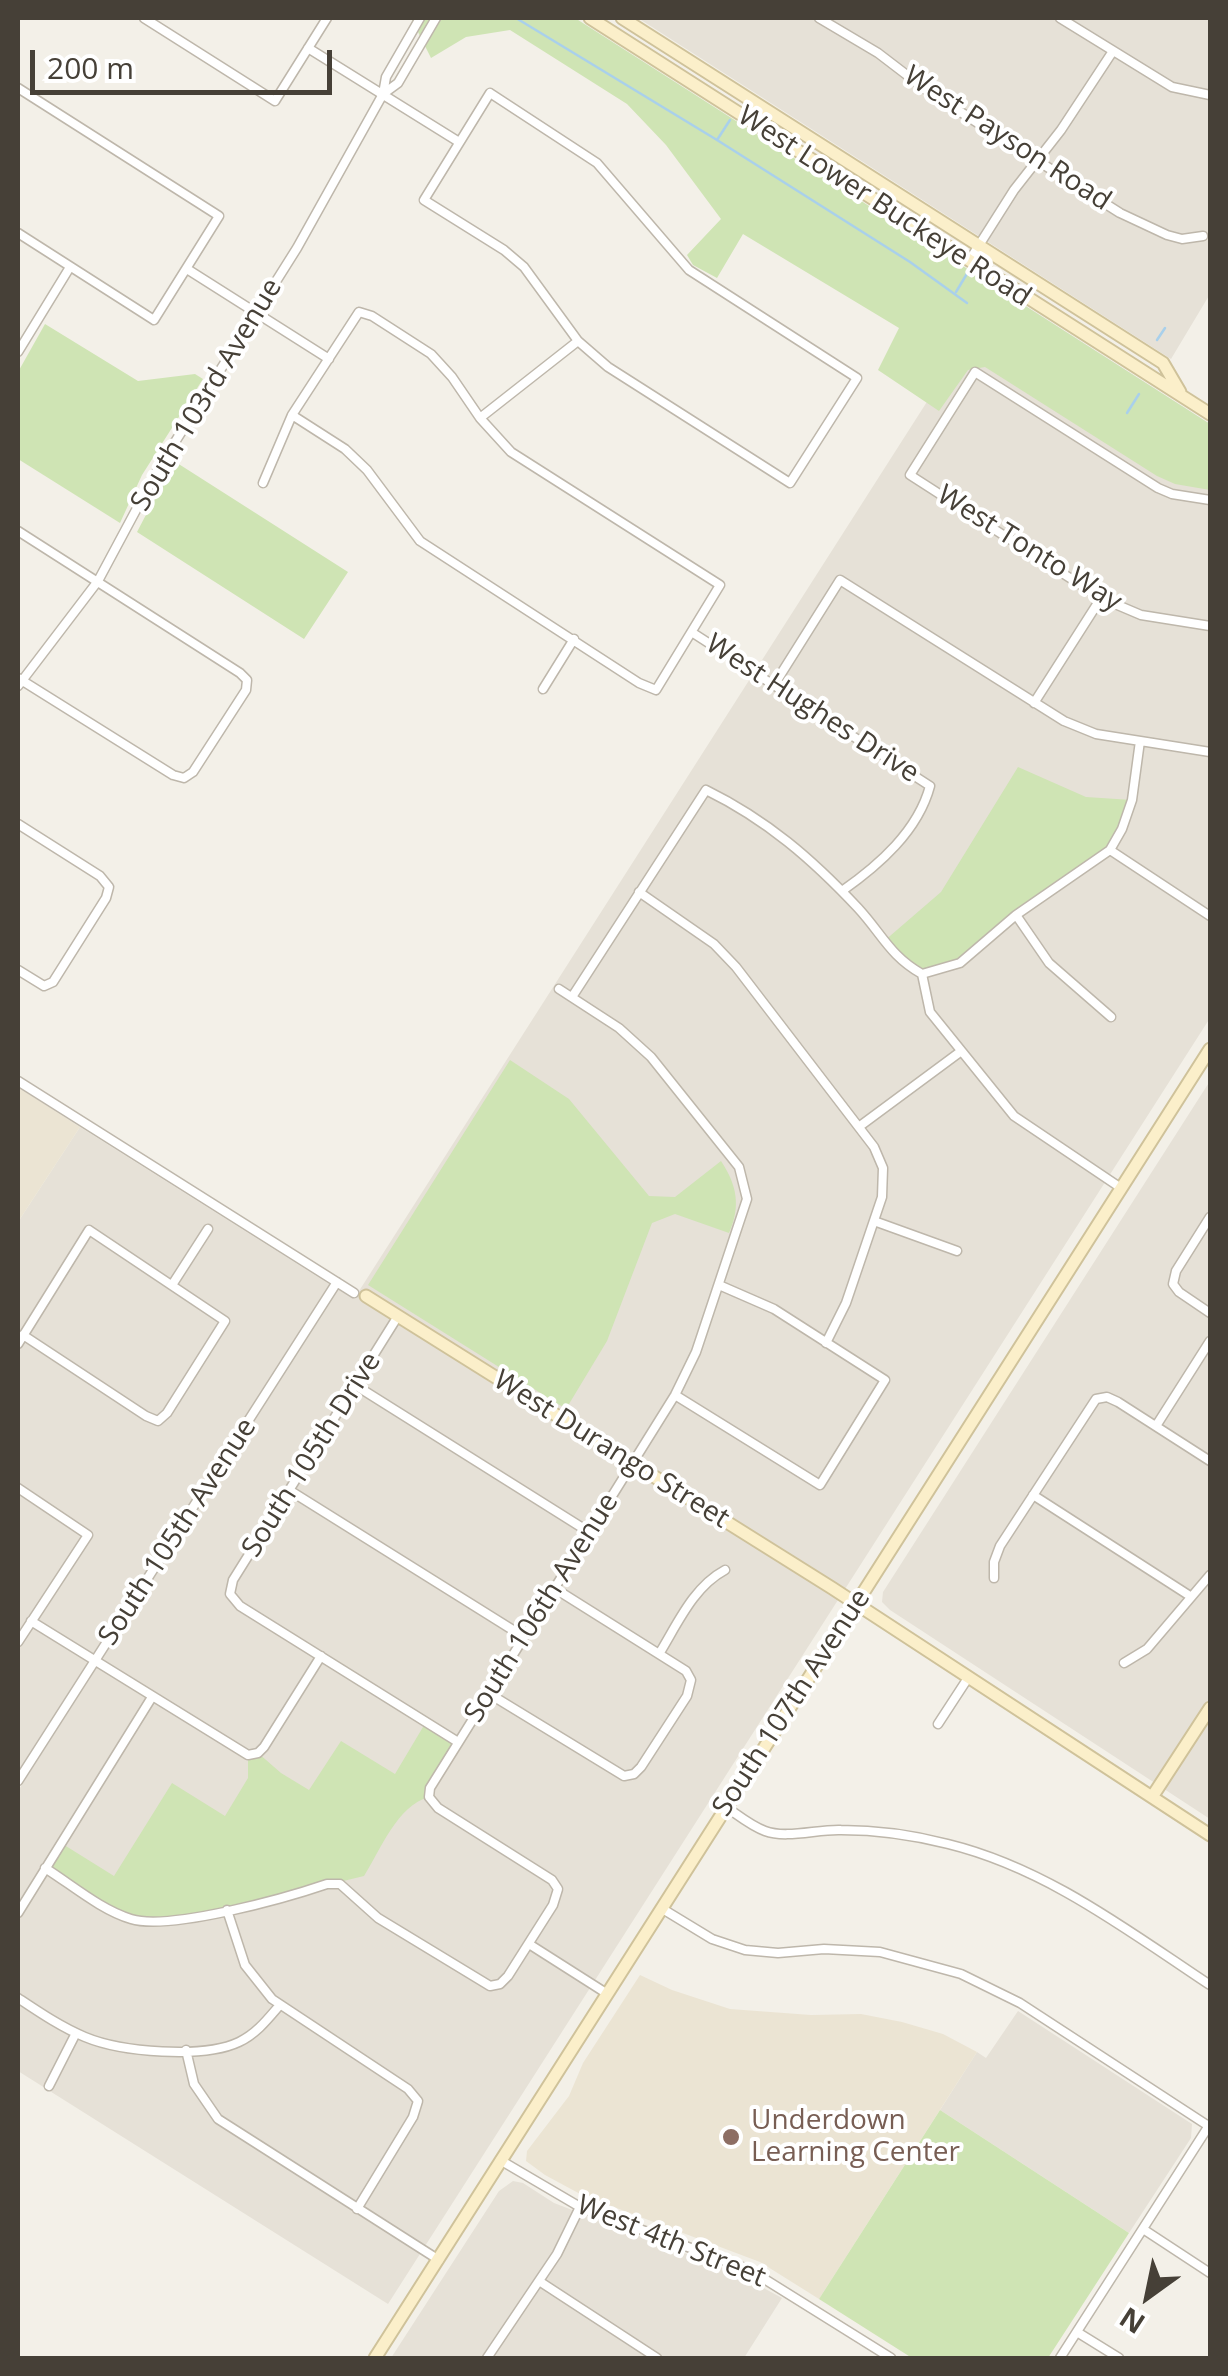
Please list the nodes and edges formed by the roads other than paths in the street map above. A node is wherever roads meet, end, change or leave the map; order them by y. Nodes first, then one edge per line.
1 (144, 18) edge
2 (327, 18) edge
3 (420, 18) edge
4 (436, 18) edge
5 (590, 18) edge
6 (622, 18) edge
7 (820, 18) edge
8 (1060, 18) edge
9 (308, 48) junction
10 (1113, 50) junction
11 (18, 88) edge
12 (383, 94) junction
13 (1210, 95) edge
14 (459, 142) junction
15 (1039, 160) junction
16 (18, 233) edge
17 (1203, 236) dead end
18 (979, 246) junction
19 (968, 262) junction
20 (70, 267) junction
21 (187, 269) junction
22 (256, 313) junction
23 (578, 342) junction
24 (18, 352) edge
25 (328, 359) junction
26 (1180, 392) junction
27 (292, 414) junction
28 (1210, 414) edge
29 (480, 418) junction
30 (262, 483) dead end
31 (1210, 500) edge
32 (18, 531) edge
33 (98, 582) junction
34 (1101, 598) junction
35 (1210, 626) edge
36 (694, 633) junction
37 (574, 639) junction
38 (19, 681) edge
39 (774, 685) junction
40 (543, 689) dead end
41 (1034, 703) junction
42 (1140, 741) junction
43 (1210, 752) edge
44 (18, 824) edge
45 (1110, 850) junction
46 (842, 891) junction
47 (639, 892) junction
48 (1016, 915) junction
49 (1210, 916) edge
50 (18, 970) edge
51 (922, 974) junction
52 (560, 989) dead end
53 (572, 997) junction
54 (1110, 1018) dead end
55 (1210, 1049) edge
56 (960, 1052) junction
57 (18, 1081) edge
58 (860, 1126) junction
59 (1121, 1188) junction
60 (1210, 1217) edge
61 (874, 1222) junction
62 (208, 1229) dead end
63 (958, 1252) dead end
64 (337, 1282) junction
65 (172, 1285) junction
66 (719, 1285) junction
67 (360, 1294) joint
68 (1210, 1313) edge
69 (398, 1316) junction
70 (24, 1335) junction
71 (1210, 1341) edge
72 (826, 1343) junction
73 (18, 1344) edge
74 (355, 1385) junction
75 (675, 1395) junction
76 (1156, 1426) junction
77 (1210, 1461) edge
78 (632, 1463) junction
79 (18, 1488) edge
80 (290, 1490) junction
81 (1033, 1494) junction
82 (590, 1532) junction
83 (725, 1570) dead end
84 (1210, 1575) edge
85 (994, 1578) dead end
86 (554, 1588) junction
87 (1190, 1596) junction
88 (856, 1604) junction
89 (31, 1622) junction
90 (524, 1637) junction
91 (18, 1642) edge
92 (659, 1654) junction
93 (322, 1656) junction
94 (95, 1661) junction
95 (1124, 1663) dead end
96 (968, 1678) junction
97 (488, 1694) junction
98 (152, 1698) junction
99 (1210, 1708) edge
100 (938, 1724) dead end
101 (458, 1742) junction
102 (18, 1780) edge
103 (1152, 1798) junction
104 (725, 1806) junction
105 (1210, 1836) edge
106 (45, 1868) junction
107 (661, 1908) junction
108 (227, 1910) junction
109 (18, 1913) edge
110 (529, 1944) junction
111 (1210, 1985) edge
112 (606, 1993) junction
113 (18, 1998) edge
114 (278, 2006) junction
115 (76, 2033) junction
116 (186, 2050) junction
117 (49, 2086) dead end
118 (1210, 2126) edge
119 (500, 2160) junction
120 (580, 2207) junction
121 (357, 2209) junction
122 (1143, 2229) junction
123 (438, 2260) junction
124 (1210, 2273) edge
125 (539, 2281) junction
126 (1077, 2332) junction
127 (375, 2358) edge
128 (487, 2358) edge
129 (657, 2358) edge
130 (890, 2358) edge
131 (1060, 2358) edge
132 (1119, 2358) edge

1 - 9 street
2 - 9 street
3 - 12 street, South 103rd Avenue
4 - 12 street, South 103rd Avenue
5 - 19 main road, West Lower Buckeye Road
6 - 18 main road, West Lower Buckeye Road
7 - 15 street, West Payson Road
8 - 10 street
9 - 12 street
10 - 13 street
10 - 15 street
11 - 21 street
12 - 14 street
12 - 22 street, South 103rd Avenue
14 - 23 street
14 - 23 street
15 - 17 street, West Payson Road
15 - 18 street
16 - 20 street
18 - 19 street
18 - 26 main road, West Lower Buckeye Road
19 - 26 main road, West Lower Buckeye Road
20 - 21 street
20 - 24 street
21 - 22 street
22 - 25 street
22 - 33 street, South 103rd Avenue
23 - 29 street
25 - 27 street
25 - 29 street
26 - 28 main road, West Lower Buckeye Road
27 - 30 street
27 - 37 street
29 - 36 street
31 - 34 street, West Tonto Way
32 - 33 street
33 - 38 street, South 103rd Avenue
33 - 38 street
34 - 35 street, West Tonto Way
34 - 41 street
36 - 37 street
36 - 39 street, West Hughes Drive
37 - 40 street
39 - 41 street
39 - 46 street, West Hughes Drive
41 - 42 street
42 - 43 street
42 - 45 street
44 - 50 street
45 - 48 street
45 - 49 street
46 - 47 street
46 - 51 street
47 - 53 street
47 - 58 street
48 - 51 street
48 - 54 street
51 - 56 street
52 - 53 street
53 - 66 street, South 106th Avenue
55 - 59 main road, South 107th Avenue
56 - 58 street
56 - 59 street
57 - 64 street, West Durango Street
58 - 61 street
59 - 88 main road, South 107th Avenue
60 - 68 street
61 - 63 street
61 - 72 street
62 - 65 street
64 - 67 street, West Durango Street
64 - 94 street, South 105th Avenue
65 - 70 street
65 - 70 street
66 - 72 street
66 - 75 street, South 106th Avenue
67 - 69 main road, West Durango Street
69 - 74 street, South 105th Drive
69 - 78 main road, West Durango Street
70 - 73 street
71 - 76 street
72 - 75 street
74 - 80 street, South 105th Drive
74 - 82 street
75 - 78 street, South 106th Avenue
76 - 77 street
76 - 81 street
78 - 82 street, South 106th Avenue
78 - 88 main road, West Durango Street
79 - 89 street
80 - 90 street
80 - 93 street, South 105th Drive
81 - 85 street
81 - 87 street
82 - 86 street, South 106th Avenue
83 - 92 street
84 - 87 street
86 - 90 street, South 106th Avenue
86 - 92 street
87 - 95 street
88 - 96 main road, West Durango Street
88 - 104 main road, South 107th Avenue
89 - 91 street
89 - 94 street
90 - 97 street, South 106th Avenue
92 - 97 street
93 - 98 street
93 - 101 street
94 - 98 street
94 - 102 street, South 105th Avenue
96 - 100 street
96 - 103 main road
97 - 101 street, South 106th Avenue
98 - 106 street
99 - 103 main road
101 - 110 street, South 106th Avenue
103 - 105 main road
104 - 107 main road, South 107th Avenue
104 - 111 street
106 - 108 street
106 - 109 street
107 - 112 main road, South 107th Avenue
107 - 118 street
108 - 110 street
108 - 114 street
110 - 112 street
112 - 119 main road, South 107th Avenue
113 - 115 street
114 - 116 street
114 - 121 street
115 - 116 street
115 - 117 street
116 - 121 street
118 - 122 street
119 - 120 street, West 4th Street
119 - 123 main road, South 107th Avenue
120 - 125 street
120 - 130 street, West 4th Street
121 - 123 street
122 - 124 street
122 - 126 street
123 - 127 main road, South 107th Avenue
125 - 128 street
125 - 129 street
126 - 131 street
126 - 132 street

